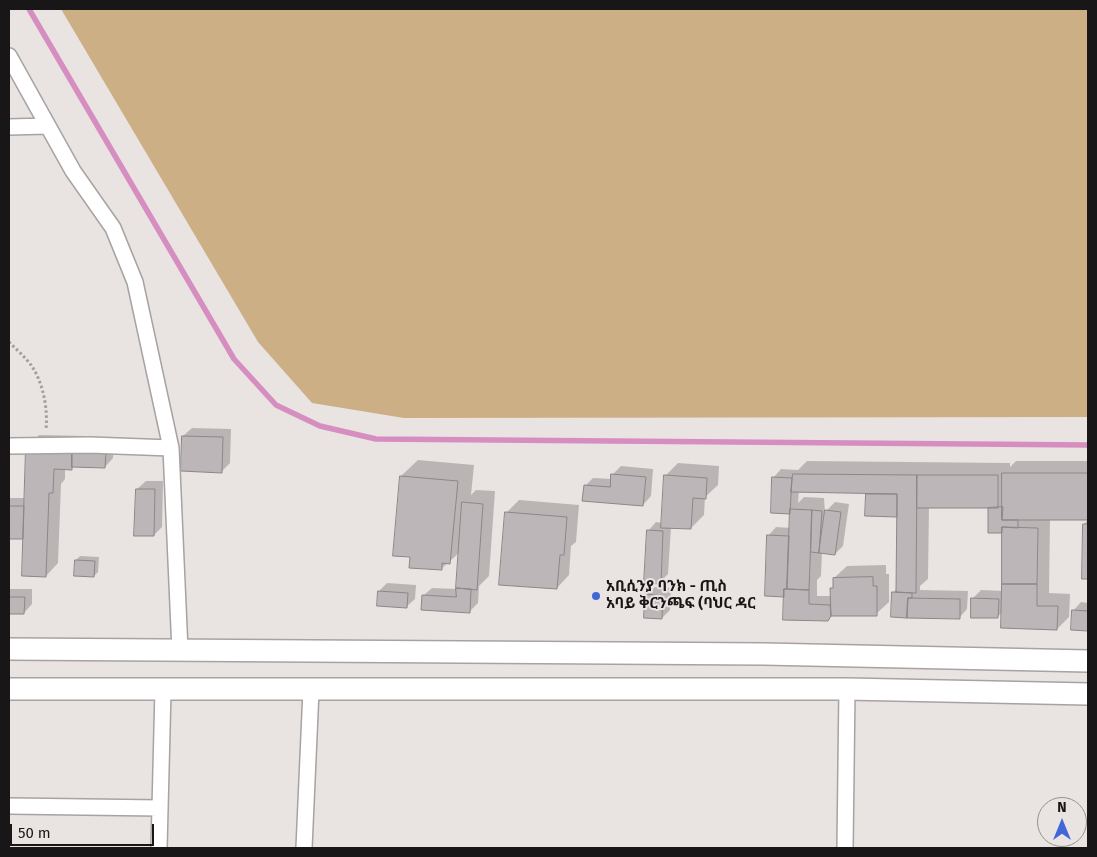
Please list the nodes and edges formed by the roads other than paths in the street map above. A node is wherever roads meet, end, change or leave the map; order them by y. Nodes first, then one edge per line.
1 (9, 56) edge
2 (47, 126) junction
3 (9, 127) edge
4 (9, 446) edge
5 (170, 448) junction
6 (9, 650) edge
7 (180, 651) junction
8 (1088, 661) edge
9 (9, 689) edge
10 (847, 689) junction
11 (163, 690) junction
12 (311, 690) junction
13 (1088, 694) edge
14 (9, 806) edge
15 (160, 808) junction
16 (159, 848) edge
17 (304, 848) edge
18 (845, 848) edge

1 - 2 street
2 - 3 street
2 - 5 street
4 - 5 street
5 - 7 street
6 - 7 main road
7 - 8 main road
9 - 11 main road
10 - 12 main road
10 - 13 main road
10 - 18 street
11 - 12 main road
11 - 15 street
12 - 17 street
14 - 15 street
15 - 16 street

